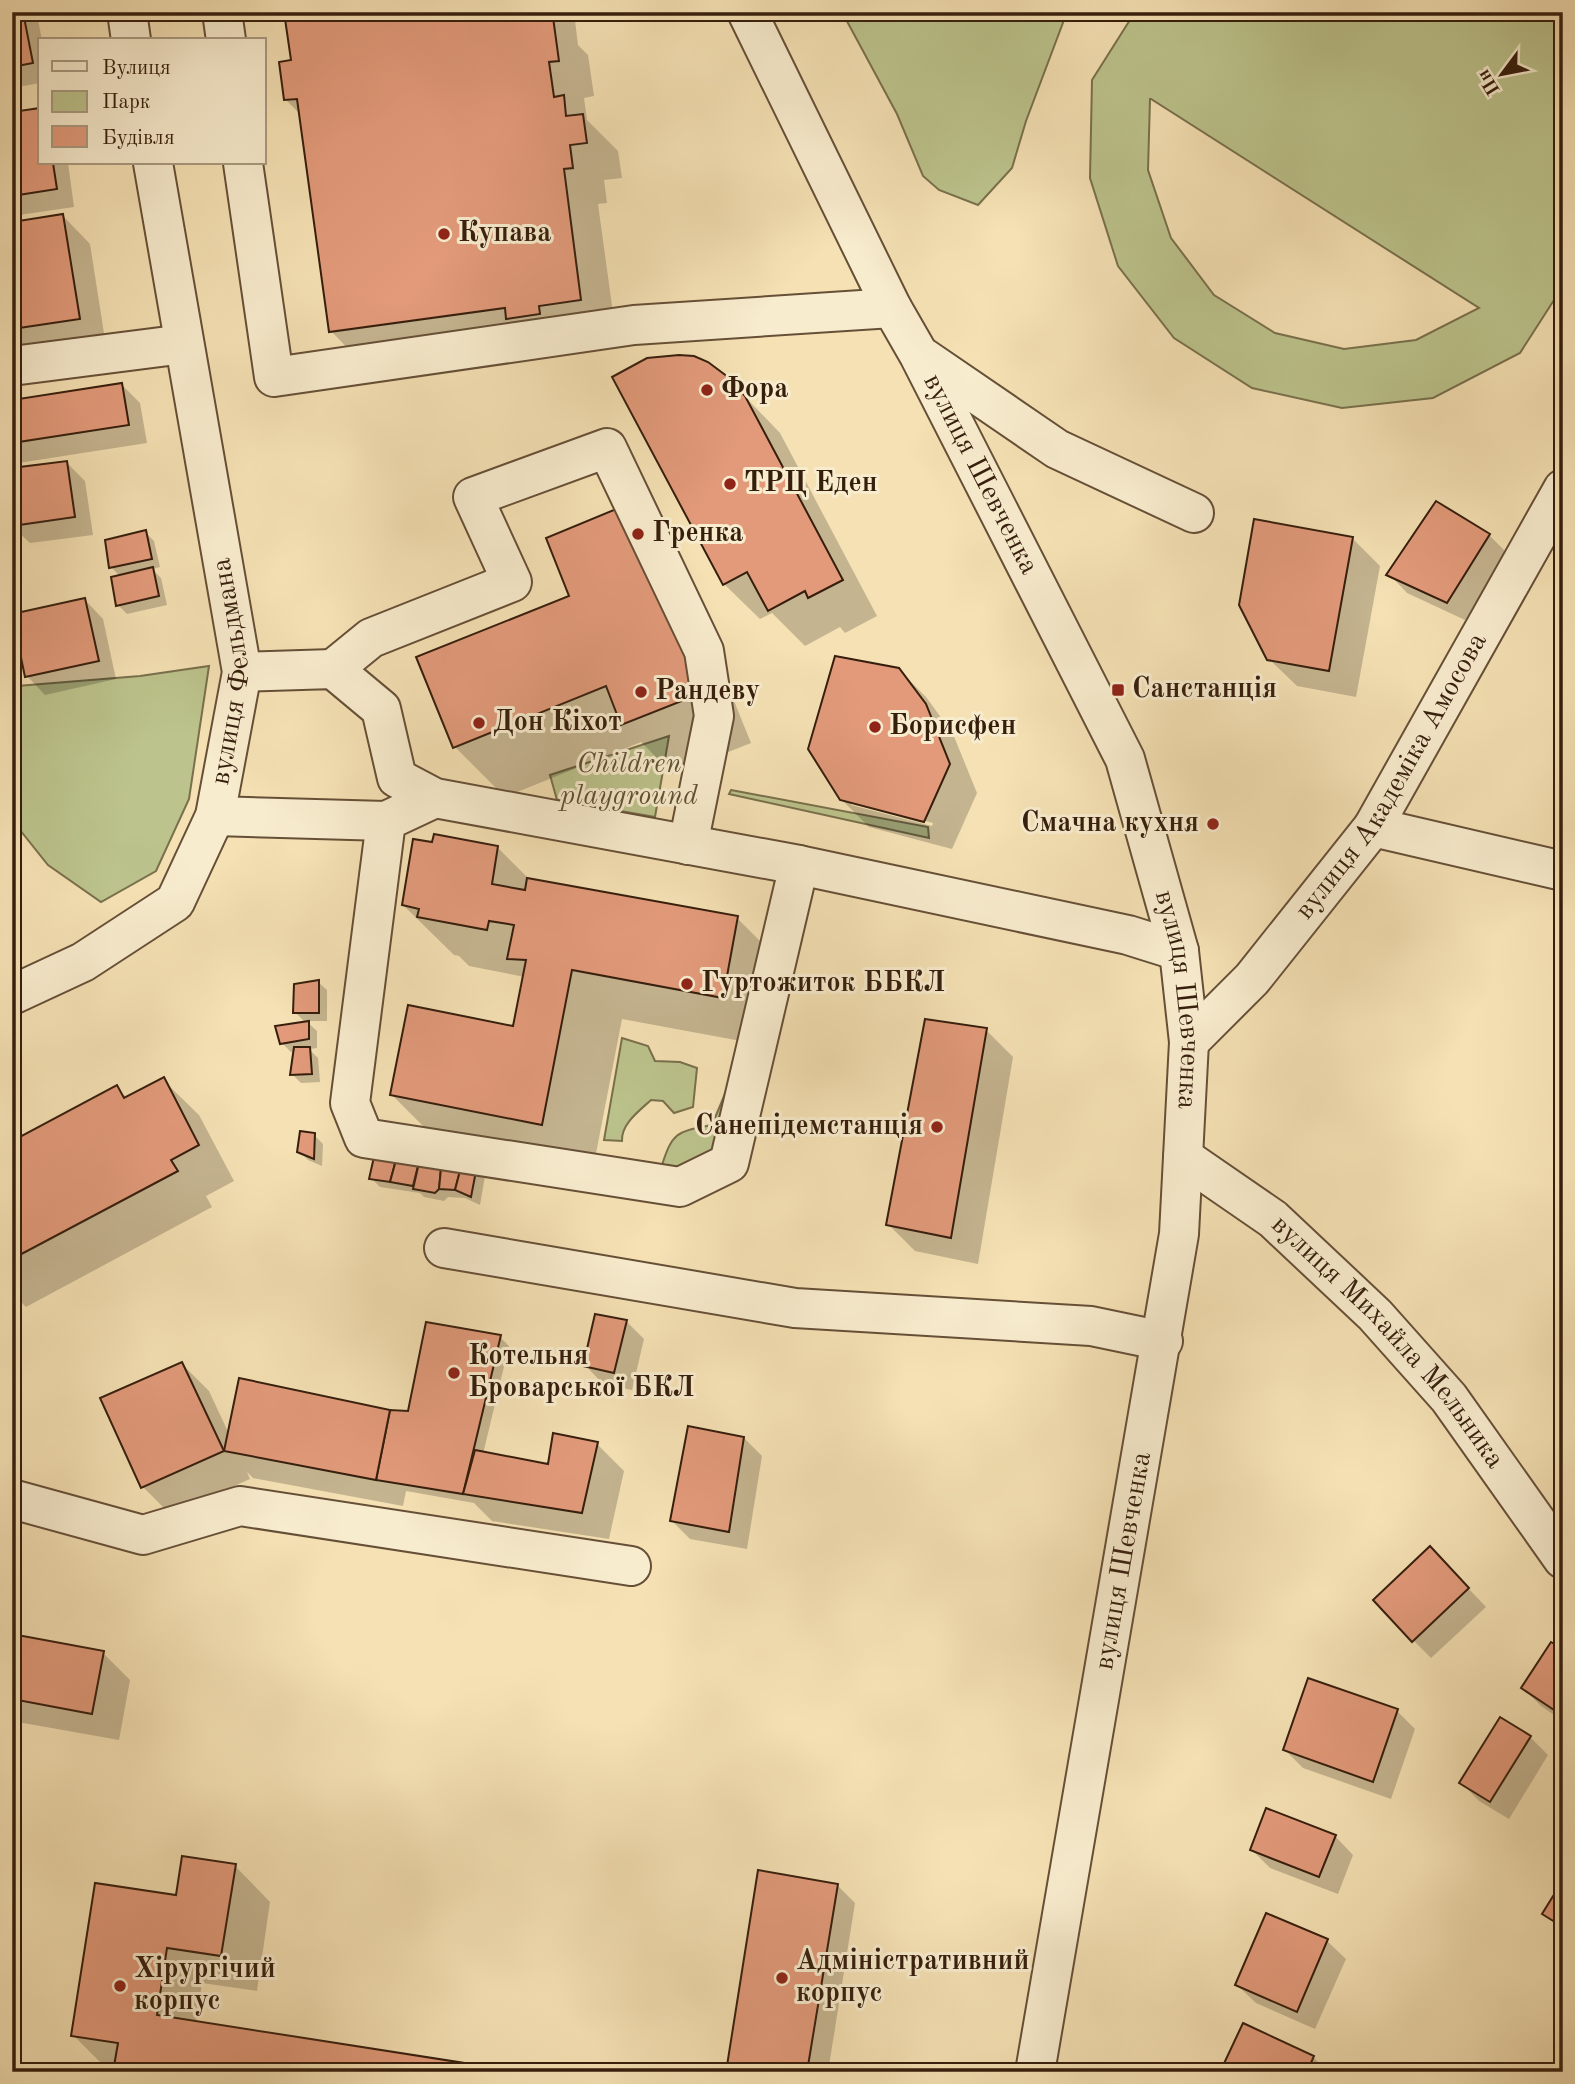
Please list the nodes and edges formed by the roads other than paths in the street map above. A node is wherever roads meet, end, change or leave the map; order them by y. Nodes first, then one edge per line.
1 (127, 12) edge
2 (222, 12) edge
3 (747, 12) edge
4 (131, 38) edge
5 (226, 38) edge
6 (153, 164) edge
7 (243, 164) edge
8 (892, 309) junction
9 (184, 344) junction
10 (919, 355) junction
11 (12, 366) edge
12 (1563, 489) edge
13 (1194, 513) dead end
14 (333, 669) junction
15 (242, 673) junction
16 (435, 798) junction
17 (215, 816) junction
18 (386, 821) junction
19 (1373, 827) junction
20 (688, 845) junction
21 (799, 865) junction
22 (1563, 871) edge
23 (1179, 951) junction
24 (12, 995) edge
25 (1189, 1042) junction
26 (1183, 1157) junction
27 (444, 1248) dead end
28 (1163, 1340) junction
29 (12, 1499) edge
30 (1563, 1559) edge
31 (631, 1566) dead end
32 (1035, 2072) edge

1 - 4 street
2 - 5 street
3 - 8 street, вулиця Шевченка
6 - 9 street, вулиця Фельдмана
7 - 8 street
8 - 10 street, вулиця Шевченка
9 - 11 street
9 - 15 street, вулиця Фельдмана
10 - 13 street
10 - 23 street, вулиця Шевченка
12 - 19 street, вулиця Академіка Амосова
14 - 15 street
14 - 16 street
14 - 20 street
15 - 17 street, вулиця Фельдмана
16 - 18 street
16 - 20 street
17 - 18 street
17 - 24 street, вулиця Фельдмана
18 - 21 street
19 - 22 street
19 - 25 street, вулиця Академіка Амосова
20 - 21 street
21 - 23 street
23 - 25 street, вулиця Шевченка
25 - 26 street, вулиця Шевченка
26 - 28 street, вулиця Шевченка
26 - 30 street, вулиця Михайла Мельника
27 - 28 street
28 - 32 street, вулиця Шевченка
29 - 31 street

